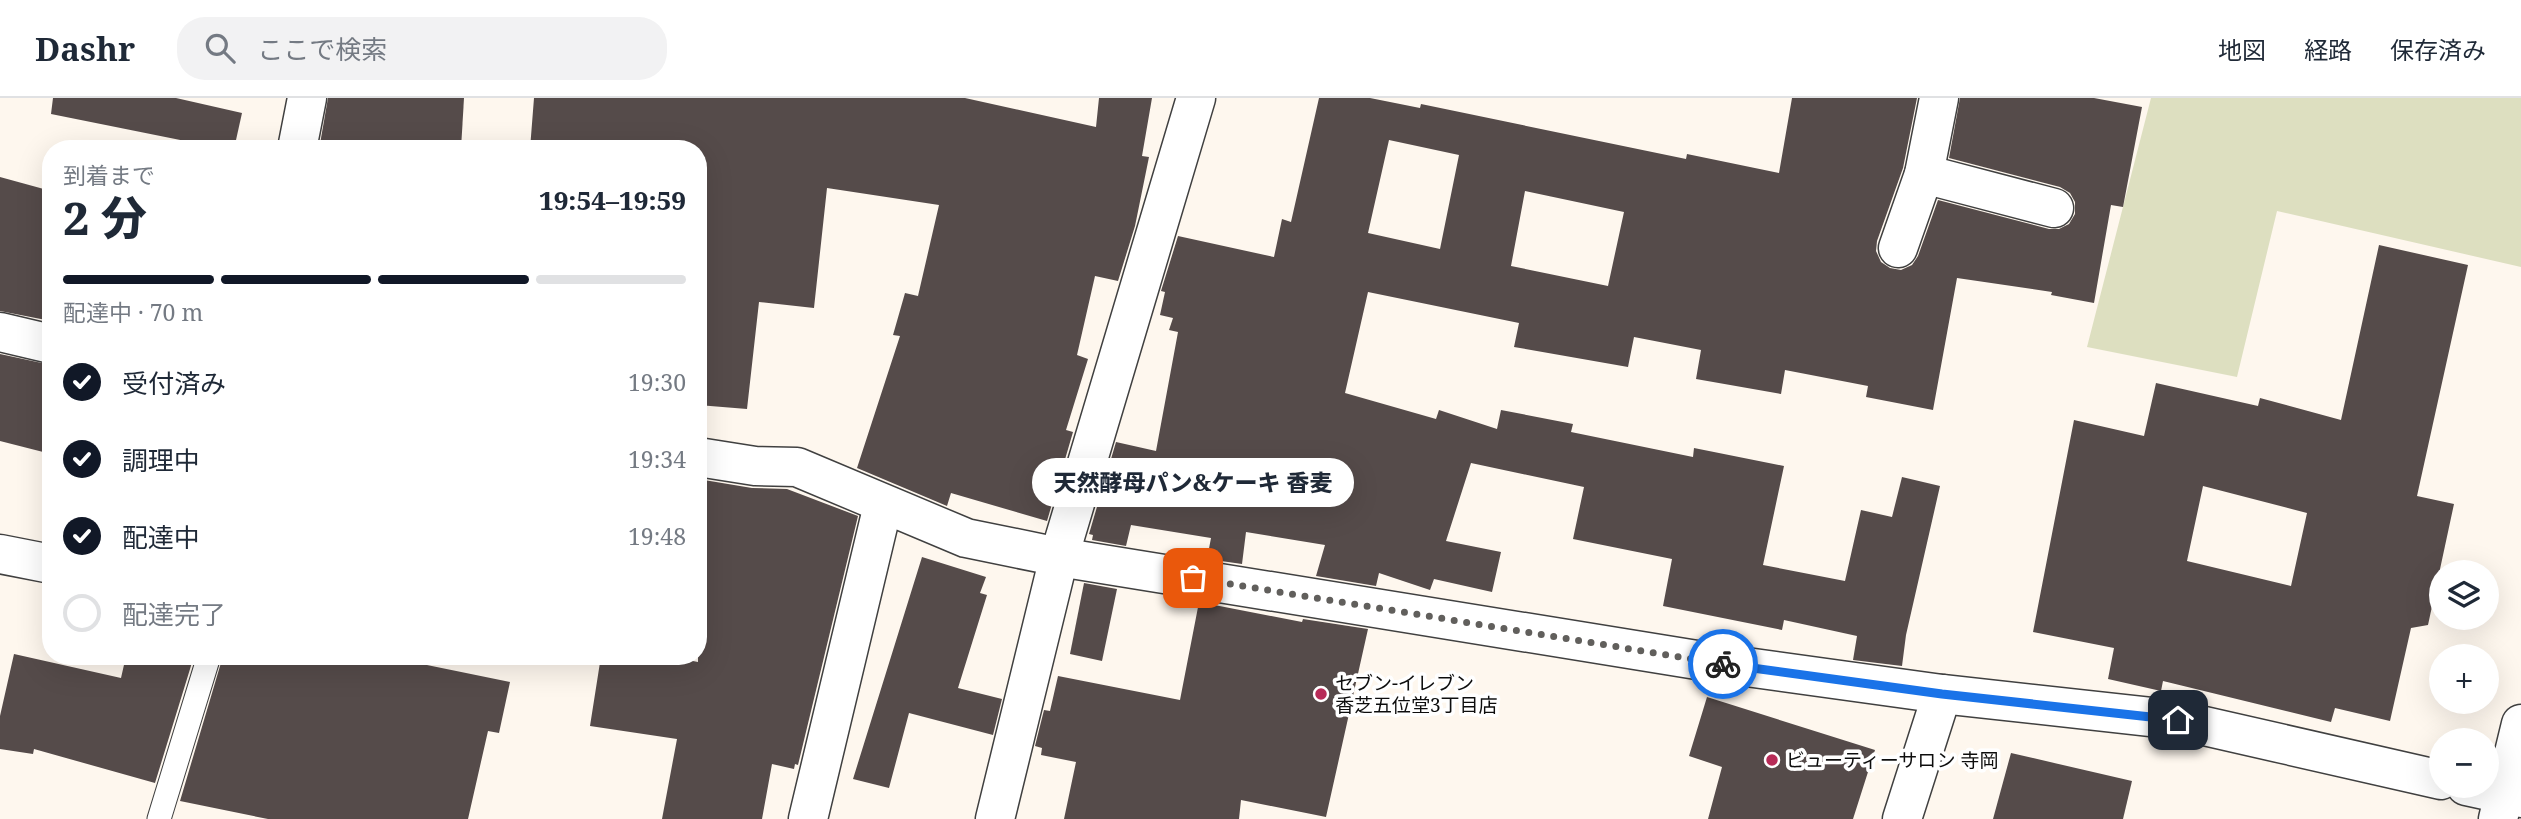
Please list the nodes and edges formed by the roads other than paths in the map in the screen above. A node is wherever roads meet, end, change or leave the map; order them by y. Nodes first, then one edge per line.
1 (307, 98) edge
2 (1196, 98) edge
3 (1939, 98) edge
4 (299, 140) edge
5 (1924, 174) junction
6 (2054, 208) dead end
7 (1898, 248) dead end
8 (0, 332) edge
9 (42, 342) edge
10 (707, 458) edge
11 (883, 505) junction
12 (0, 554) edge
13 (1059, 557) junction
14 (42, 562) edge
15 (206, 665) edge
16 (1942, 694) junction
17 (2521, 724) edge
18 (2429, 777) edge
19 (2507, 804) edge
20 (159, 819) edge
21 (808, 819) edge
22 (995, 819) edge
23 (1902, 819) edge

1 - 4 street
2 - 13 street
3 - 5 street
5 - 6 street
5 - 7 street
8 - 9 street
10 - 11 street
11 - 13 street
11 - 21 street
12 - 14 street
13 - 16 street
13 - 22 street
15 - 20 lane
16 - 18 street
16 - 23 street
17 - 19 street

